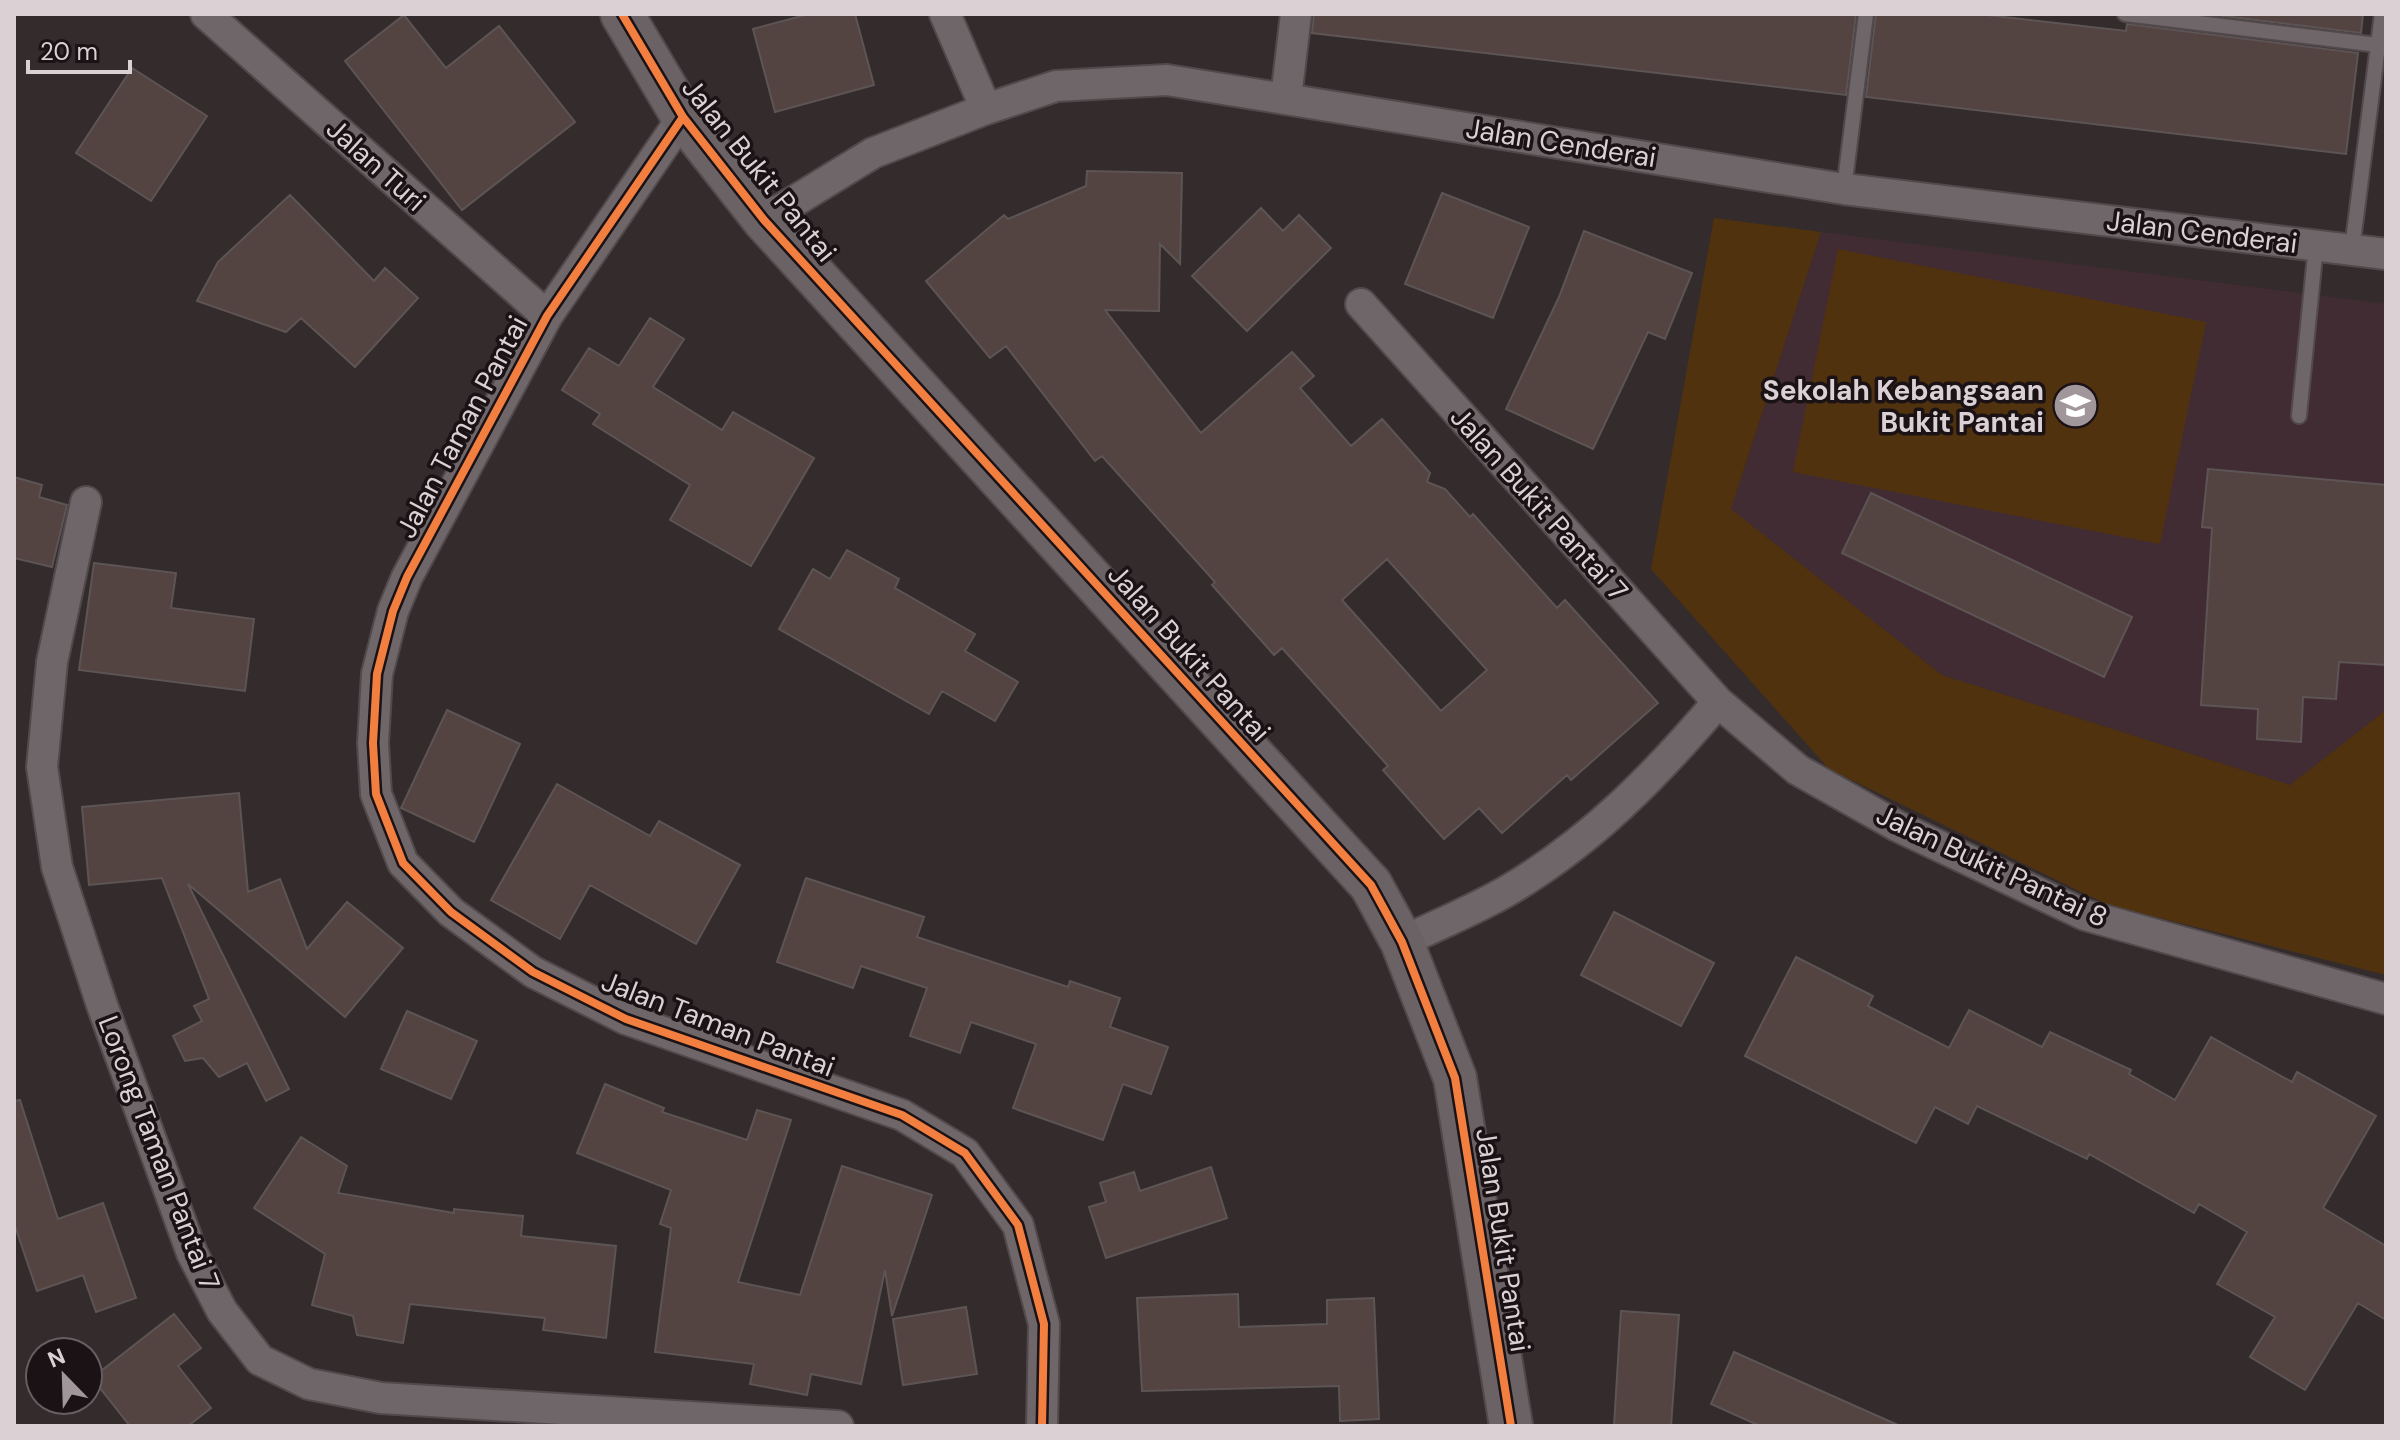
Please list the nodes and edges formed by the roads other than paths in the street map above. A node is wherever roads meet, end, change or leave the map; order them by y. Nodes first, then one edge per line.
1 (206, 14) edge
2 (622, 14) edge
3 (945, 14) edge
4 (1296, 14) edge
5 (1866, 14) edge
6 (2125, 14) edge
7 (2382, 14) edge
8 (2382, 45) edge
9 (1286, 98) junction
10 (986, 109) junction
11 (683, 117) junction
12 (1844, 189) junction
13 (764, 220) junction
14 (2316, 245) junction
15 (2352, 249) junction
16 (2386, 254) edge
17 (1361, 304) dead end
18 (547, 316) junction
19 (2299, 416) dead end
20 (86, 502) dead end
21 (1718, 702) junction
22 (1402, 942) junction
23 (2386, 999) edge
24 (838, 1426) edge
25 (1042, 1426) edge
26 (1511, 1426) edge

1 - 18 street, Jalan Turi
2 - 11 street, Jalan Bukit Pantai
3 - 10 street
4 - 9 street
5 - 12 lane
6 - 8 lane
7 - 8 lane
8 - 15 lane
9 - 10 street, Jalan Cenderai
9 - 12 street, Jalan Cenderai
10 - 13 street, Jalan Cenderai
11 - 13 street, Jalan Bukit Pantai
11 - 18 street, Jalan Taman Pantai
12 - 14 street, Jalan Cenderai
13 - 22 street, Jalan Bukit Pantai
14 - 15 street, Jalan Cenderai
14 - 19 lane
15 - 16 street, Jalan Cenderai
17 - 21 street, Jalan Bukit Pantai 7
18 - 25 street, Jalan Taman Pantai
20 - 24 street, Lorong Taman Pantai 7
21 - 22 street
21 - 23 street, Jalan Bukit Pantai 8
22 - 26 street, Jalan Bukit Pantai

